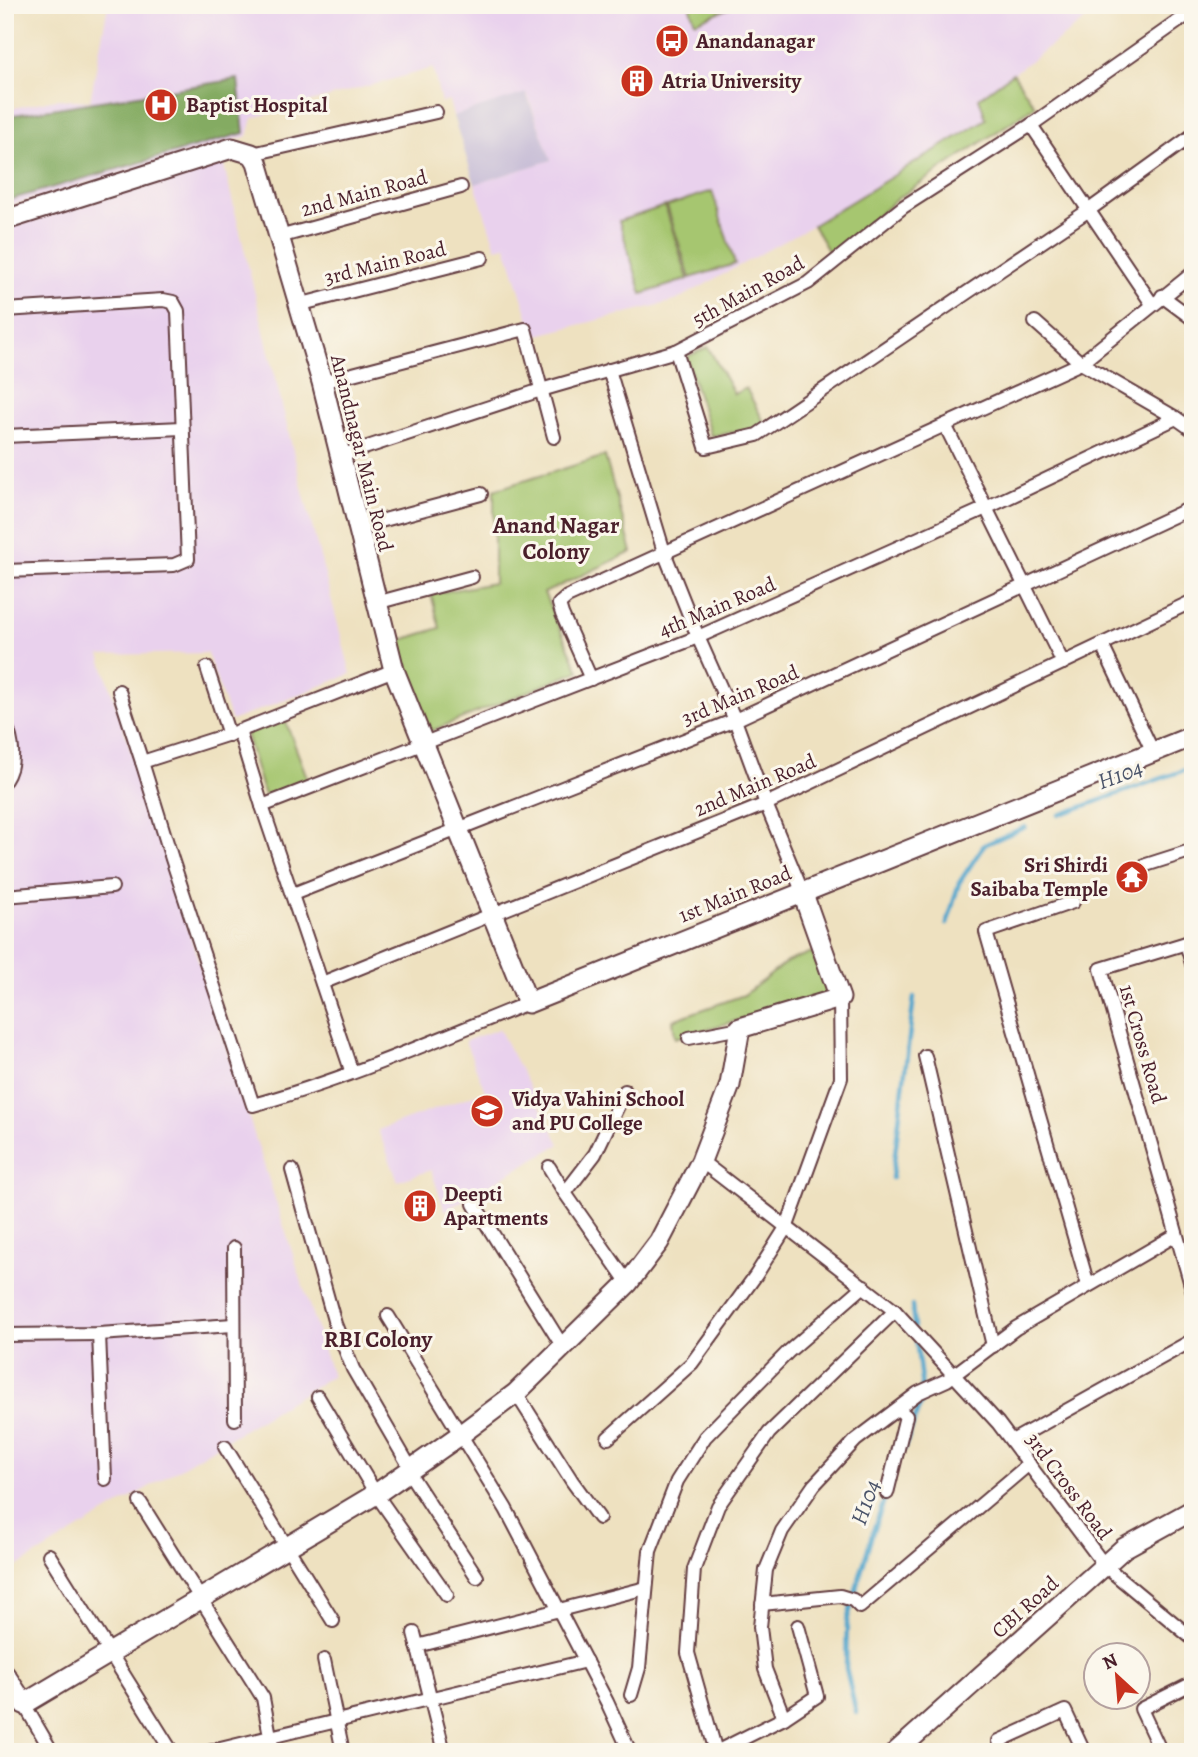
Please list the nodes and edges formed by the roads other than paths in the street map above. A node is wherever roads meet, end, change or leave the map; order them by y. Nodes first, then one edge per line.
1 (1193, 11) edge
2 (436, 112) dead end
3 (1031, 125) junction
4 (1193, 135) edge
5 (252, 154) junction
6 (461, 187) dead end
7 (1089, 210) junction
8 (5, 220) edge
9 (279, 237) junction
10 (482, 258) dead end
11 (1193, 273) edge
12 (1157, 300) junction
13 (298, 305) junction
14 (5, 310) edge
15 (1193, 319) edge
16 (1035, 322) dead end
17 (676, 351) junction
18 (1081, 363) junction
19 (609, 370) junction
20 (322, 382) junction
21 (541, 390) junction
22 (1176, 418) junction
23 (945, 425) junction
24 (182, 428) junction
25 (1193, 430) edge
26 (5, 436) edge
27 (554, 437) dead end
28 (340, 456) junction
29 (481, 494) dead end
30 (1193, 507) edge
31 (986, 508) junction
32 (358, 527) junction
33 (664, 552) junction
34 (5, 571) edge
35 (472, 577) dead end
36 (1023, 587) junction
37 (1193, 601) edge
38 (376, 603) junction
39 (698, 637) junction
40 (1102, 645) junction
41 (1063, 663) junction
42 (207, 668) dead end
43 (394, 670) junction
44 (591, 679) junction
45 (119, 691) dead end
46 (735, 720) junction
47 (5, 723) edge
48 (234, 733) junction
49 (1193, 736) edge
50 (423, 746) junction
51 (1153, 752) junction
52 (142, 762) junction
53 (5, 780) edge
54 (766, 804) junction
55 (262, 806) junction
56 (457, 829) junction
57 (1193, 850) edge
58 (1146, 865) dead end
59 (112, 887) dead end
60 (802, 891) junction
61 (293, 894) junction
62 (5, 896) edge
63 (1073, 902) dead end
64 (492, 913) junction
65 (1189, 942) edge
66 (1193, 967) edge
67 (322, 983) junction
68 (840, 998) junction
69 (528, 1003) junction
70 (740, 1028) junction
71 (689, 1038) dead end
72 (925, 1056) dead end
73 (352, 1073) junction
74 (625, 1091) dead end
75 (701, 1161) junction
76 (549, 1167) dead end
77 (292, 1170) dead end
78 (565, 1193) junction
79 (474, 1204) dead end
80 (788, 1226) junction
81 (1176, 1235) junction
82 (234, 1248) dead end
83 (628, 1283) junction
84 (1088, 1285) junction
85 (864, 1286) junction
86 (1193, 1292) edge
87 (895, 1311) junction
88 (388, 1316) dead end
89 (233, 1325) junction
90 (99, 1334) junction
91 (5, 1335) edge
92 (1193, 1340) edge
93 (993, 1346) junction
94 (563, 1347) junction
95 (950, 1378) junction
96 (516, 1393) junction
97 (318, 1397) dead end
98 (900, 1407) junction
99 (235, 1419) dead end
100 (460, 1435) junction
101 (608, 1438) dead end
102 (1012, 1441) junction
103 (225, 1447) dead end
104 (1029, 1464) junction
105 (410, 1470) junction
106 (105, 1479) dead end
107 (887, 1493) dead end
108 (376, 1494) junction
109 (141, 1502) dead end
110 (1193, 1510) edge
111 (599, 1518) dead end
112 (287, 1547) junction
113 (49, 1555) dead end
114 (1105, 1566) junction
115 (477, 1577) dead end
116 (646, 1588) junction
117 (447, 1595) dead end
118 (200, 1598) junction
119 (762, 1604) junction
120 (558, 1610) junction
121 (332, 1621) dead end
122 (798, 1626) dead end
123 (1192, 1636) edge
124 (110, 1653) junction
125 (324, 1660) dead end
126 (586, 1661) junction
127 (5, 1675) edge
128 (1193, 1683) edge
129 (631, 1695) dead end
130 (430, 1699) junction
131 (24, 1704) junction
132 (784, 1718) junction
133 (336, 1722) junction
134 (270, 1737) junction
135 (917, 1745) edge
136 (1001, 1746) edge
137 (52, 1752) edge
138 (172, 1752) edge
139 (208, 1752) edge
140 (273, 1752) edge
141 (343, 1752) edge
142 (444, 1752) edge
143 (630, 1752) edge
144 (716, 1752) edge
145 (896, 1752) edge
146 (1084, 1752) edge
147 (1161, 1752) edge

1 - 3 street, 5th Main Road
2 - 5 street
3 - 7 street
3 - 17 street, 5th Main Road
4 - 7 street
5 - 8 street
5 - 9 street, Anandnagar Main Road
6 - 9 street, 2nd Main Road
7 - 12 street
7 - 17 street
9 - 13 street, Anandnagar Main Road
10 - 13 street, 3rd Main Road
11 - 12 street
12 - 15 street
12 - 18 street
13 - 20 street, Anandnagar Main Road
14 - 24 street
16 - 18 street
17 - 19 street, 5th Main Road
18 - 22 street
18 - 23 street
19 - 21 street, 5th Main Road
19 - 33 street
20 - 21 street
20 - 28 street, Anandnagar Main Road
21 - 27 street
21 - 28 street, 5th Main Road
22 - 25 street
22 - 31 street, 4th Main Road
23 - 31 street
23 - 33 street
24 - 26 street
24 - 34 street
28 - 32 street, Anandnagar Main Road
29 - 32 street
30 - 36 street, 3rd Main Road
31 - 36 street
31 - 39 street, 4th Main Road
32 - 38 street, Anandnagar Main Road
33 - 39 street
33 - 44 street
35 - 38 street
36 - 41 street
36 - 46 street, 3rd Main Road
37 - 40 street, 2nd Main Road
38 - 43 street, Anandnagar Main Road
39 - 44 street, 4th Main Road
39 - 46 street
40 - 41 street, 2nd Main Road
40 - 51 street
41 - 54 street, 2nd Main Road
42 - 48 street
43 - 48 street
43 - 50 street, Anandnagar Main Road
44 - 50 street, 4th Main Road
45 - 52 street
46 - 54 street
46 - 56 street, 3rd Main Road
47 - 53 street
48 - 52 street
48 - 55 street
49 - 51 street, 1st Main Road
50 - 55 street, 4th Main Road
50 - 56 street, Anandnagar Main Road
51 - 60 street, 1st Main Road
52 - 73 street, 1st Main Road
54 - 60 street
54 - 64 street, 2nd Main Road
55 - 61 street
56 - 61 street, 3rd Main Road
56 - 64 street, Anandnagar Main Road
57 - 58 street
59 - 62 street
60 - 68 street
60 - 69 street, 1st Main Road
61 - 67 street
63 - 84 street
64 - 67 street, 2nd Main Road
64 - 69 street, Anandnagar Main Road
65 - 66 street
65 - 81 street, 1st Cross Road
67 - 73 street
68 - 70 street
68 - 80 street
69 - 73 street, 1st Main Road
70 - 71 street
70 - 75 street
72 - 93 street
74 - 78 street
75 - 80 street, 3rd Cross Road
75 - 83 street
76 - 78 street
77 - 105 street
78 - 83 street
79 - 94 street
80 - 85 street, 3rd Cross Road
80 - 101 street
81 - 84 street
81 - 86 street, 1st Cross Road
82 - 89 street
83 - 94 street
84 - 93 street
85 - 87 street, 3rd Cross Road
85 - 116 street
87 - 95 street, 3rd Cross Road
87 - 144 street
88 - 100 street
89 - 90 street
89 - 99 street
90 - 91 street
90 - 106 street
92 - 102 street
93 - 95 street
94 - 96 street
95 - 98 street
95 - 102 street, 3rd Cross Road
96 - 100 street
96 - 111 street
97 - 108 street
98 - 107 street
98 - 119 street
100 - 105 street
100 - 120 street
102 - 104 street, 3rd Cross Road
103 - 112 street
104 - 114 street, 3rd Cross Road
104 - 119 street
105 - 108 street
105 - 115 street
108 - 112 street
108 - 117 street
109 - 118 street
110 - 114 street, CBI Road
112 - 118 street
112 - 121 street
113 - 124 street
114 - 123 street, 3rd Cross Road
114 - 135 street, CBI Road
116 - 120 street
116 - 129 street
118 - 124 street
118 - 134 street
119 - 132 street
120 - 126 street
120 - 130 street
122 - 132 street
124 - 131 street
124 - 138 street
125 - 133 street
126 - 130 street
126 - 143 street
127 - 131 street
128 - 147 street
130 - 133 street
130 - 142 street
131 - 137 street
132 - 144 street
133 - 134 street
133 - 141 street
134 - 139 street
134 - 140 street
135 - 145 street, CBI Road
136 - 146 street

